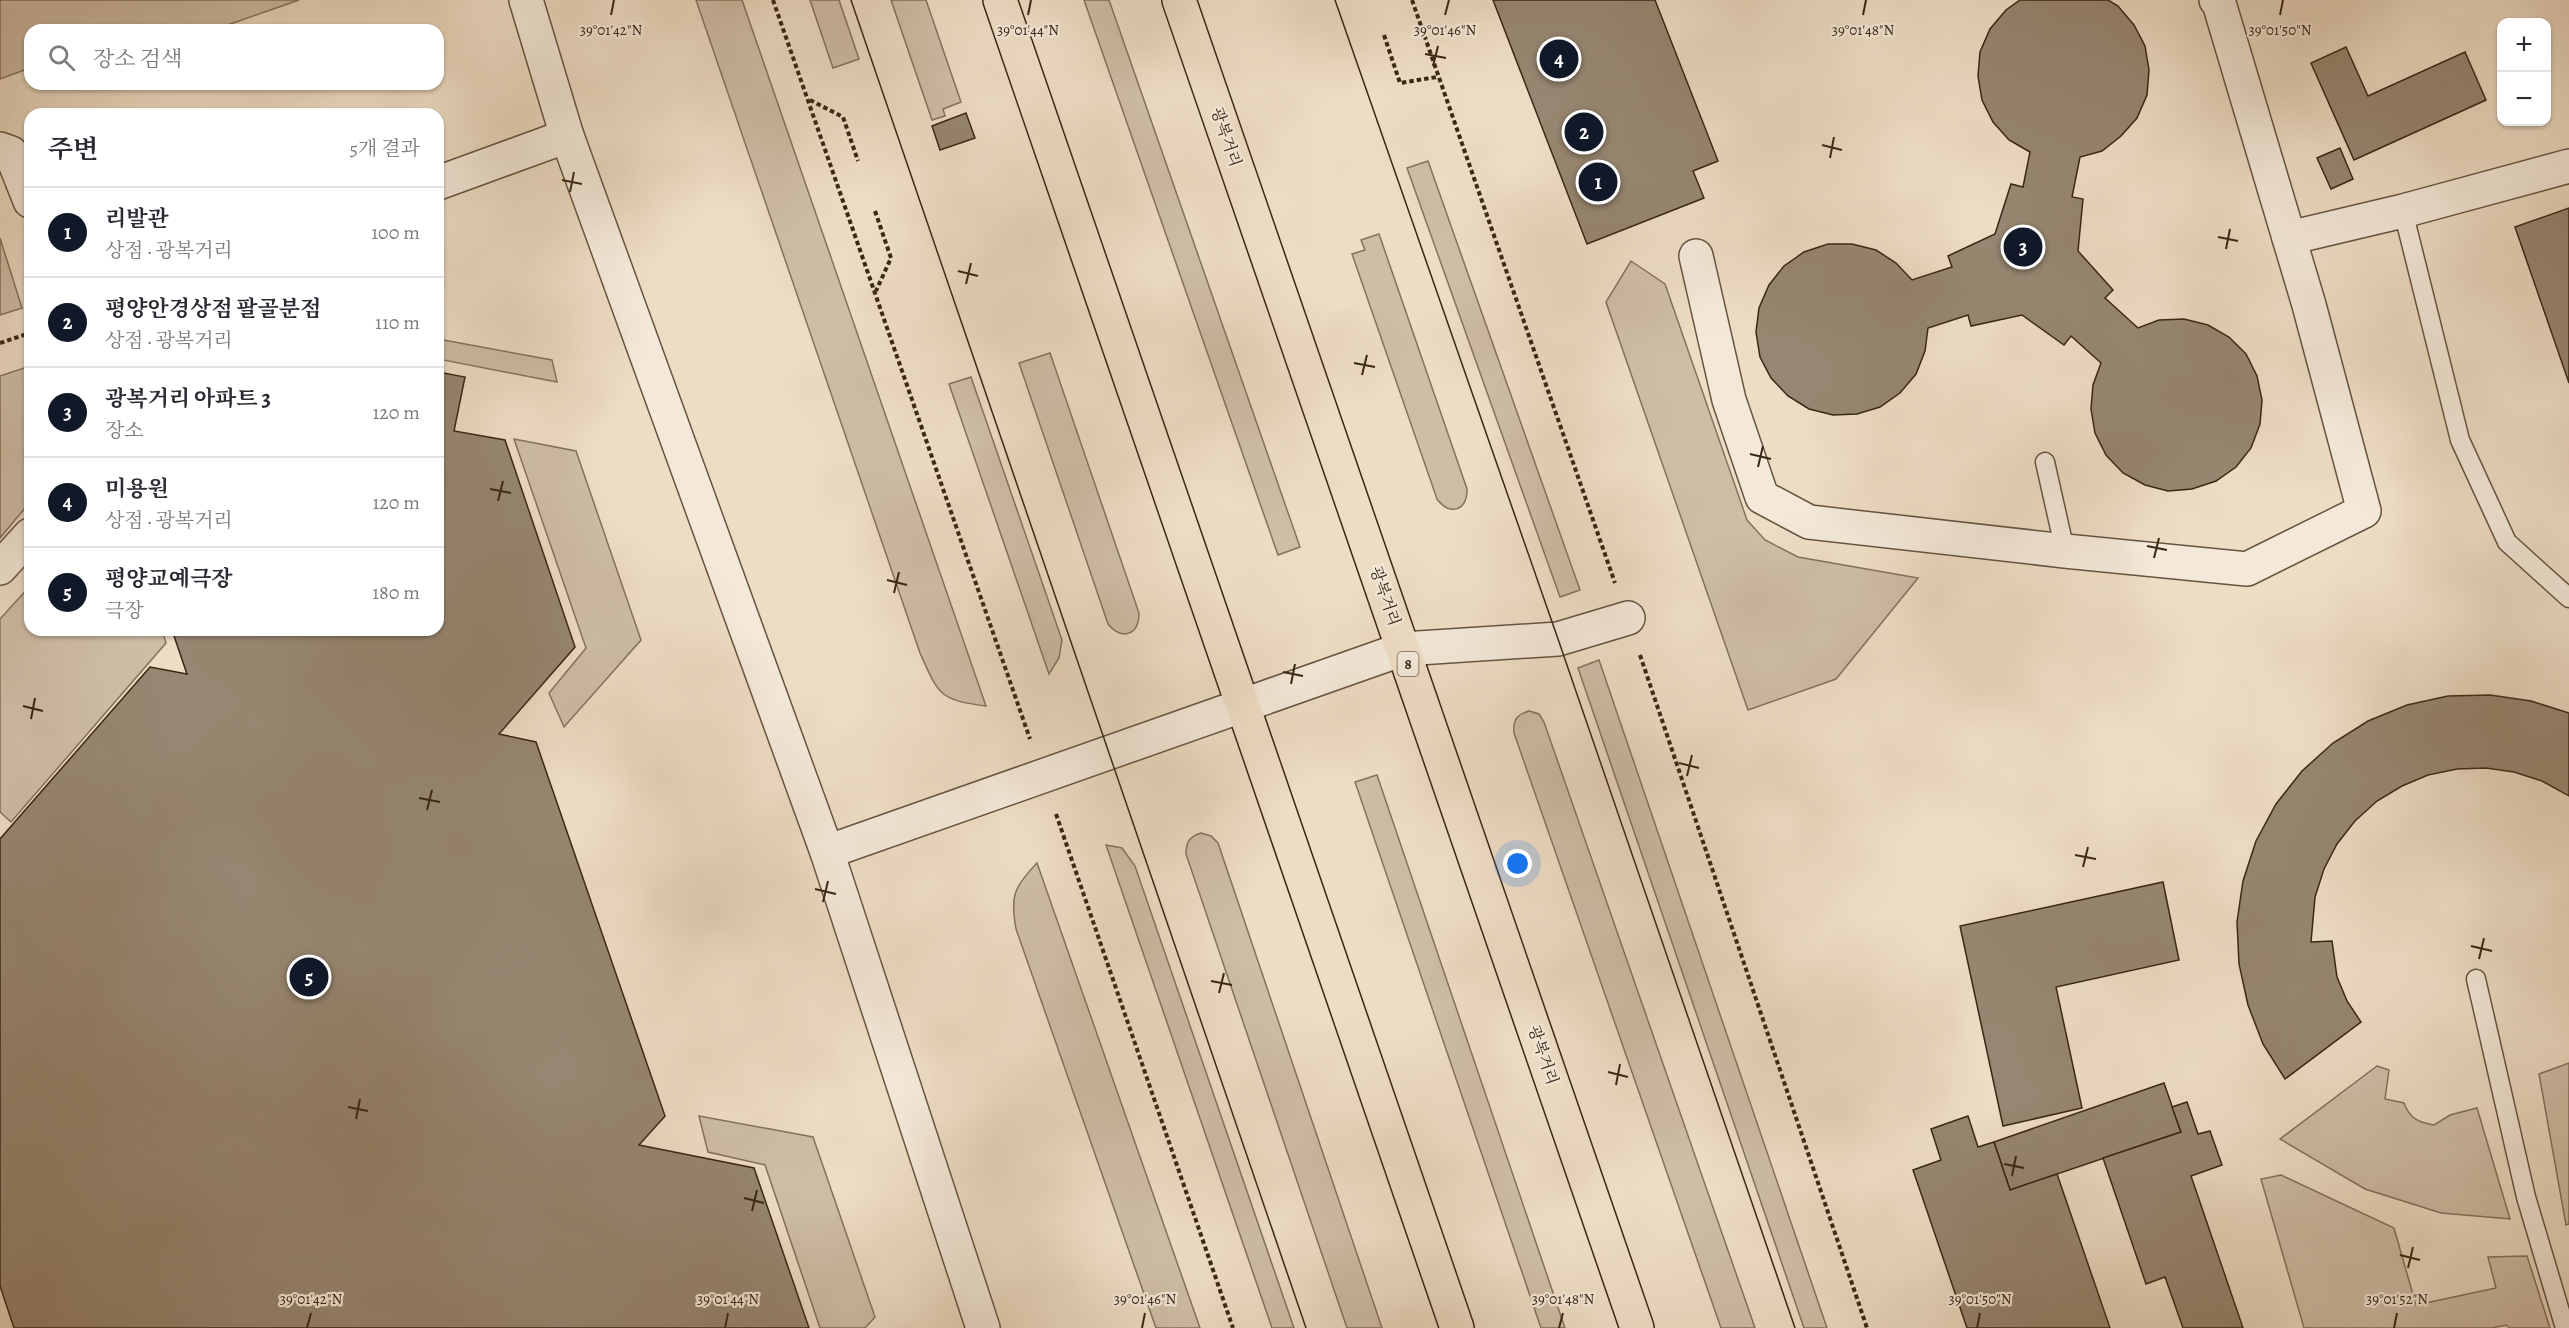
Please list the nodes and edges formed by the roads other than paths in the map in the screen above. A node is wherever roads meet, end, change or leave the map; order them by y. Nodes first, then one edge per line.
1 (526, 0) edge
2 (1000, 0) edge
3 (1179, 0) edge
4 (2216, 0) edge
5 (567, 136) junction
6 (0, 149) edge
7 (2569, 166) edge
8 (444, 181) edge
9 (24, 186) edge
10 (2403, 211) junction
11 (2289, 238) junction
12 (1696, 256) dead end
13 (2045, 462) dead end
14 (24, 542) edge
15 (2065, 551) junction
16 (0, 568) edge
17 (2569, 598) edge
18 (1628, 618) road end
19 (1403, 649) junction
20 (1244, 705) junction
21 (826, 852) junction
22 (2476, 979) dead end
23 (983, 1328) edge
24 (1457, 1328) edge
25 (1637, 1328) edge
26 (2565, 1328) edge

1 - 5 street
2 - 20 highway
3 - 19 highway, 광복거리 / 8
4 - 11 street
5 - 8 street
5 - 21 street
6 - 9 street
7 - 10 street
10 - 11 street
10 - 17 lane
11 - 15 street
12 - 15 street
13 - 15 lane
14 - 16 street
18 - 19 street
19 - 20 street
19 - 25 highway, 광복거리 / 8
20 - 21 street
20 - 24 highway
21 - 23 street
22 - 26 lane

